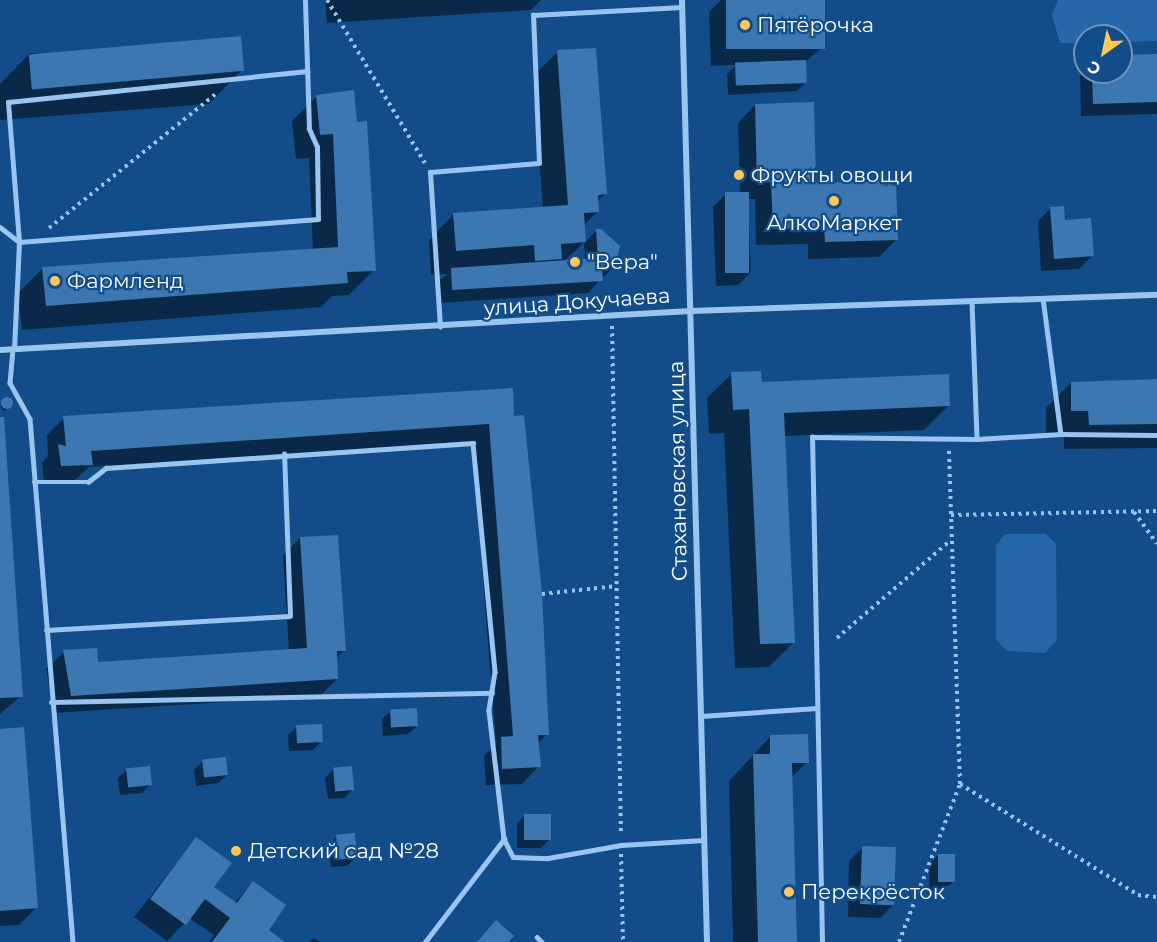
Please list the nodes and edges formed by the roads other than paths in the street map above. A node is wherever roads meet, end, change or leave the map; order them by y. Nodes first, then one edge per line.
1 (305, 0) edge
2 (682, 4) edge
3 (307, 71) junction
4 (0, 227) edge
5 (19, 242) junction
6 (1157, 295) edge
7 (1043, 298) junction
8 (972, 301) junction
9 (691, 311) junction
10 (440, 327) junction
11 (14, 349) junction
12 (0, 351) edge
13 (1061, 434) junction
14 (1157, 435) edge
15 (977, 439) junction
16 (284, 454) junction
17 (34, 482) junction
18 (46, 630) junction
19 (492, 693) junction
20 (51, 702) junction
21 (817, 708) junction
22 (701, 716) junction
23 (504, 838) junction
24 (704, 840) junction
25 (537, 938) dead end
26 (73, 942) edge
27 (425, 942) edge
28 (542, 942) edge
29 (707, 942) edge
30 (822, 942) edge

1 - 3 lane
2 - 9 street, Стахановская улица
2 - 10 lane
3 - 5 lane
3 - 5 lane
4 - 5 lane
5 - 11 lane
6 - 7 street, улица Докучаева
7 - 8 street, улица Докучаева
7 - 13 lane
8 - 9 street, улица Докучаева
8 - 15 lane
9 - 10 street, улица Докучаева
9 - 22 street, Стахановская улица
10 - 11 street, улица Докучаева
11 - 12 street, улица Докучаева
11 - 17 lane
13 - 14 lane
13 - 15 lane
15 - 21 lane
16 - 17 lane
16 - 18 lane
16 - 19 lane
17 - 18 lane
18 - 20 lane
19 - 20 lane
19 - 23 lane
20 - 26 lane
21 - 22 lane
21 - 30 lane
22 - 24 street, Стахановская улица
23 - 24 lane
23 - 27 lane
24 - 29 street, Стахановская улица
25 - 28 lane

